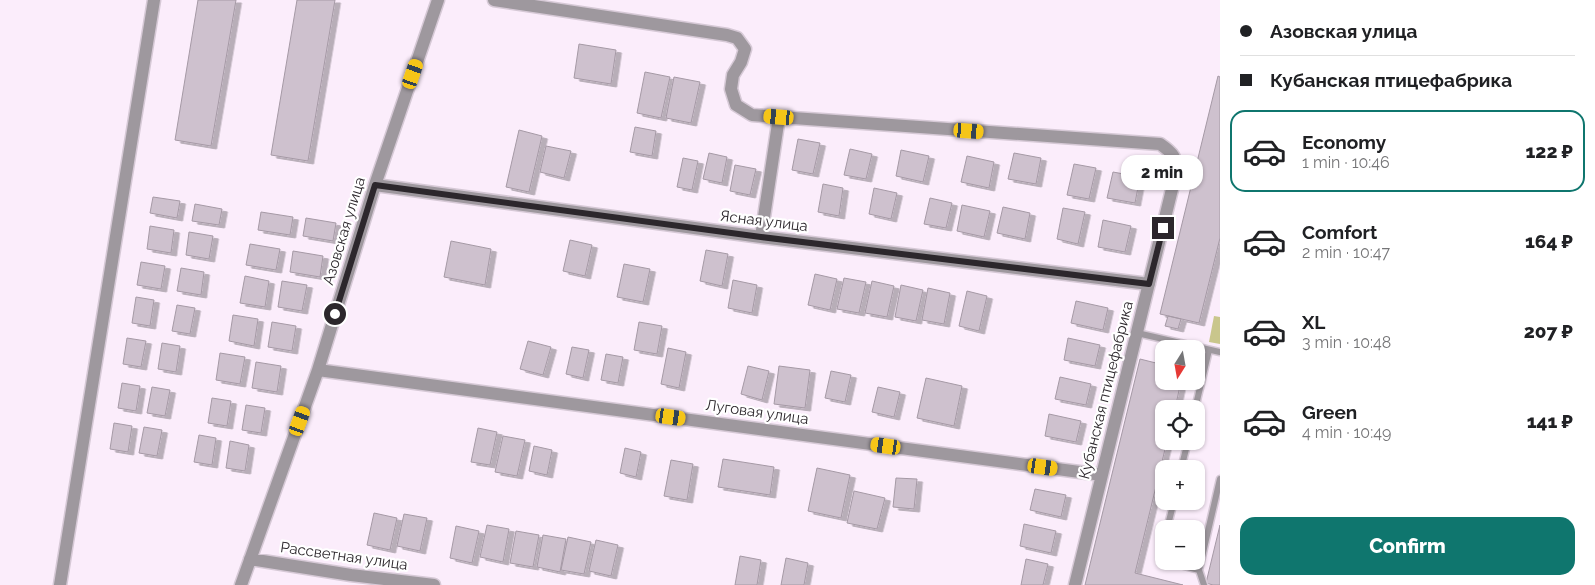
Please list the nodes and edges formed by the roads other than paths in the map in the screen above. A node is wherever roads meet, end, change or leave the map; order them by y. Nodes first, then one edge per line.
1 (154, 0) edge
2 (438, 0) edge
3 (494, 0) edge
4 (779, 117) junction
5 (375, 185) junction
6 (761, 237) junction
7 (1149, 284) junction
8 (1137, 333) junction
9 (1209, 350) junction
10 (1220, 352) edge
11 (318, 370) junction
12 (1197, 400) edge
13 (1102, 475) junction
14 (1220, 480) edge
15 (1205, 544) edge
16 (250, 559) junction
17 (1199, 570) edge
18 (60, 585) edge
19 (241, 585) edge
20 (434, 585) edge
21 (1075, 585) edge
22 (1204, 585) edge

1 - 18 street
2 - 5 street, Азовская улица
3 - 4 street
4 - 6 street
4 - 7 street, Кубанская птицефабрика
5 - 6 street, Ясная улица
5 - 11 street, Азовская улица
6 - 7 street, Ясная улица
7 - 8 street, Кубанская птицефабрика
8 - 9 lane
8 - 13 street, Кубанская птицефабрика
9 - 10 lane
9 - 12 lane
11 - 13 street, Луговая улица
11 - 16 street, Азовская улица
13 - 21 street, Кубанская птицефабрика
14 - 15 lane
16 - 19 street, Азовская улица
16 - 20 street, Рассветная улица
17 - 22 lane

